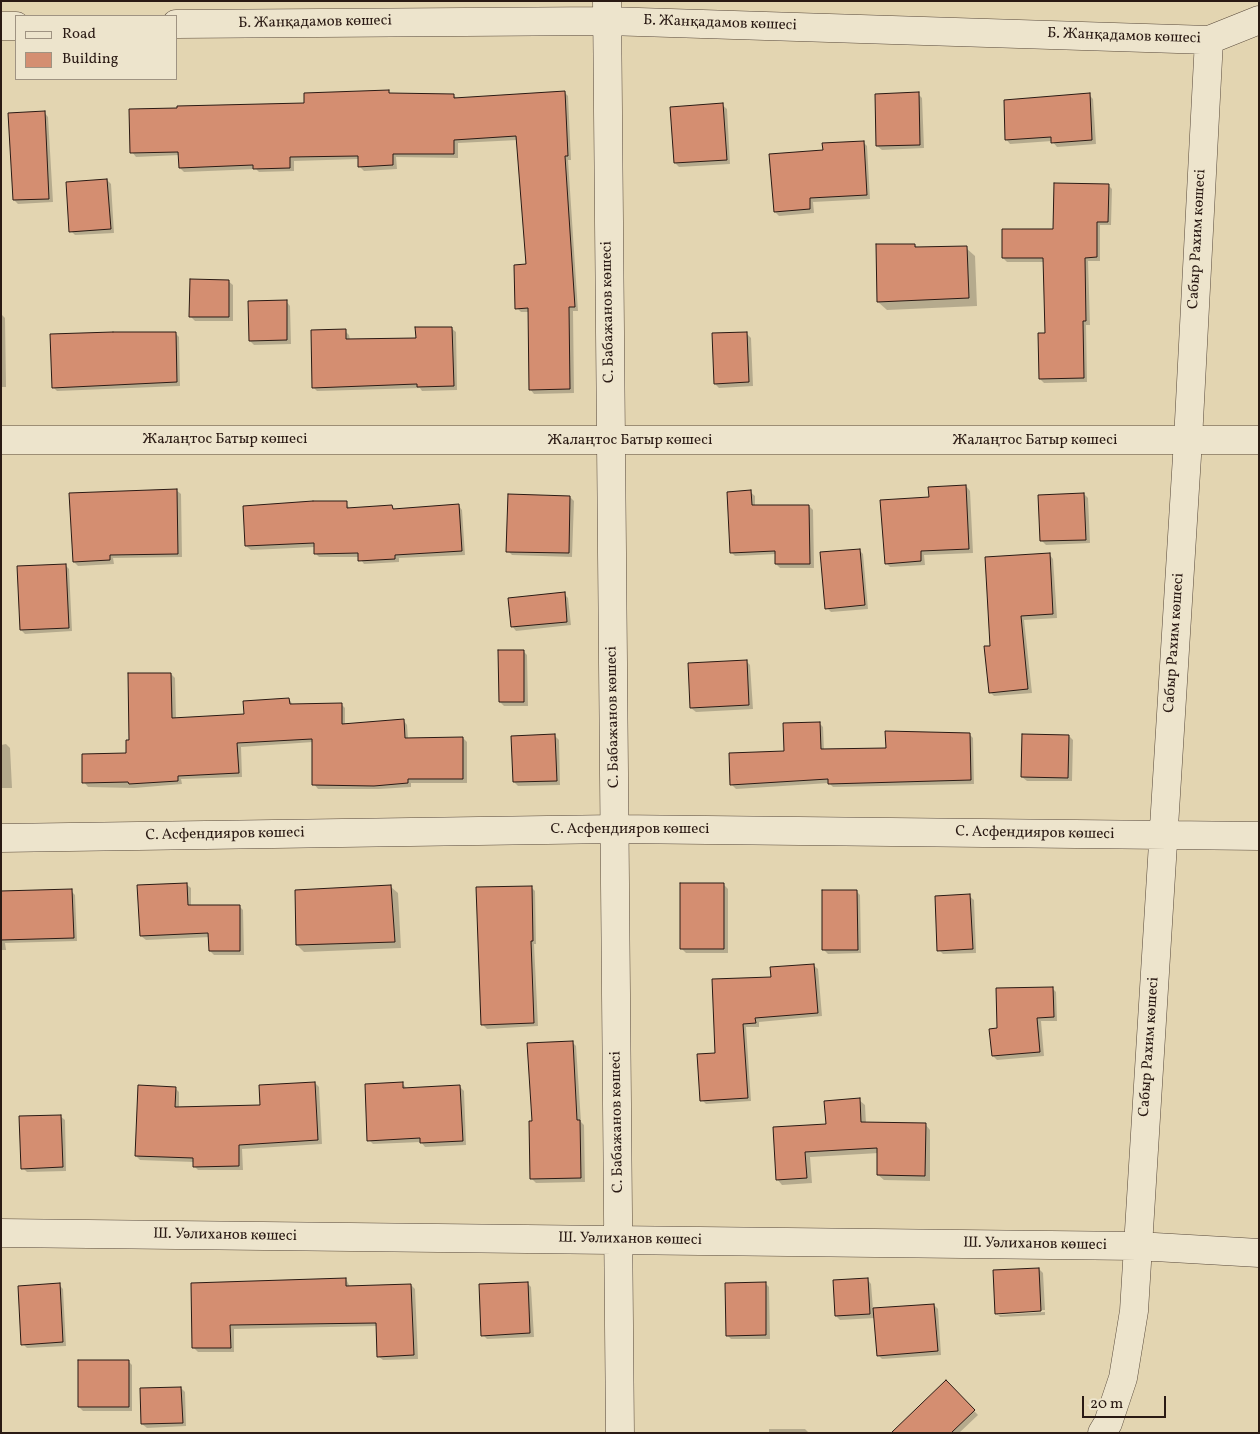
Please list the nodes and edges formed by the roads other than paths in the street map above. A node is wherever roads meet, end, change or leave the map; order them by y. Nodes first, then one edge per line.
1 (607, 11) edge
2 (1259, 20) edge
3 (178, 24) edge
4 (1, 26) edge
5 (15, 26) edge
6 (1209, 40) junction
7 (1, 440) edge
8 (1188, 440) junction
9 (1259, 440) edge
10 (610, 442) junction
11 (615, 829) junction
12 (1163, 836) junction
13 (1259, 836) edge
14 (1, 838) edge
15 (1, 1233) edge
16 (619, 1240) junction
17 (1137, 1246) junction
18 (1259, 1253) edge
19 (620, 1433) edge
20 (1102, 1433) edge

1 - 3 street, Б. Жанқадамов көшесі
1 - 6 street, Б. Жанқадамов көшесі
1 - 10 street, С. Бабажанов көшесі
2 - 6 street, Б. Жанқадамов көшесі
4 - 5 street
6 - 8 street, Сабыр Рахим көшесі
7 - 10 street, Жалаңтос Батыр көшесі
8 - 9 street, Жалаңтос Батыр көшесі
8 - 10 street, Жалаңтос Батыр көшесі
8 - 12 street, Сабыр Рахим көшесі
10 - 11 street, С. Бабажанов көшесі
11 - 12 street, С. Асфендияров көшесі
11 - 14 street, С. Асфендияров көшесі
11 - 16 street, С. Бабажанов көшесі
12 - 13 street, С. Асфендияров көшесі
12 - 17 street, Сабыр Рахим көшесі
15 - 16 street, Ш. Уәлиханов көшесі
16 - 17 street, Ш. Уәлиханов көшесі
16 - 19 street, С. Бабажанов көшесі
17 - 18 street, Ш. Уәлиханов көшесі
17 - 20 street, Сабыр Рахим көшесі

